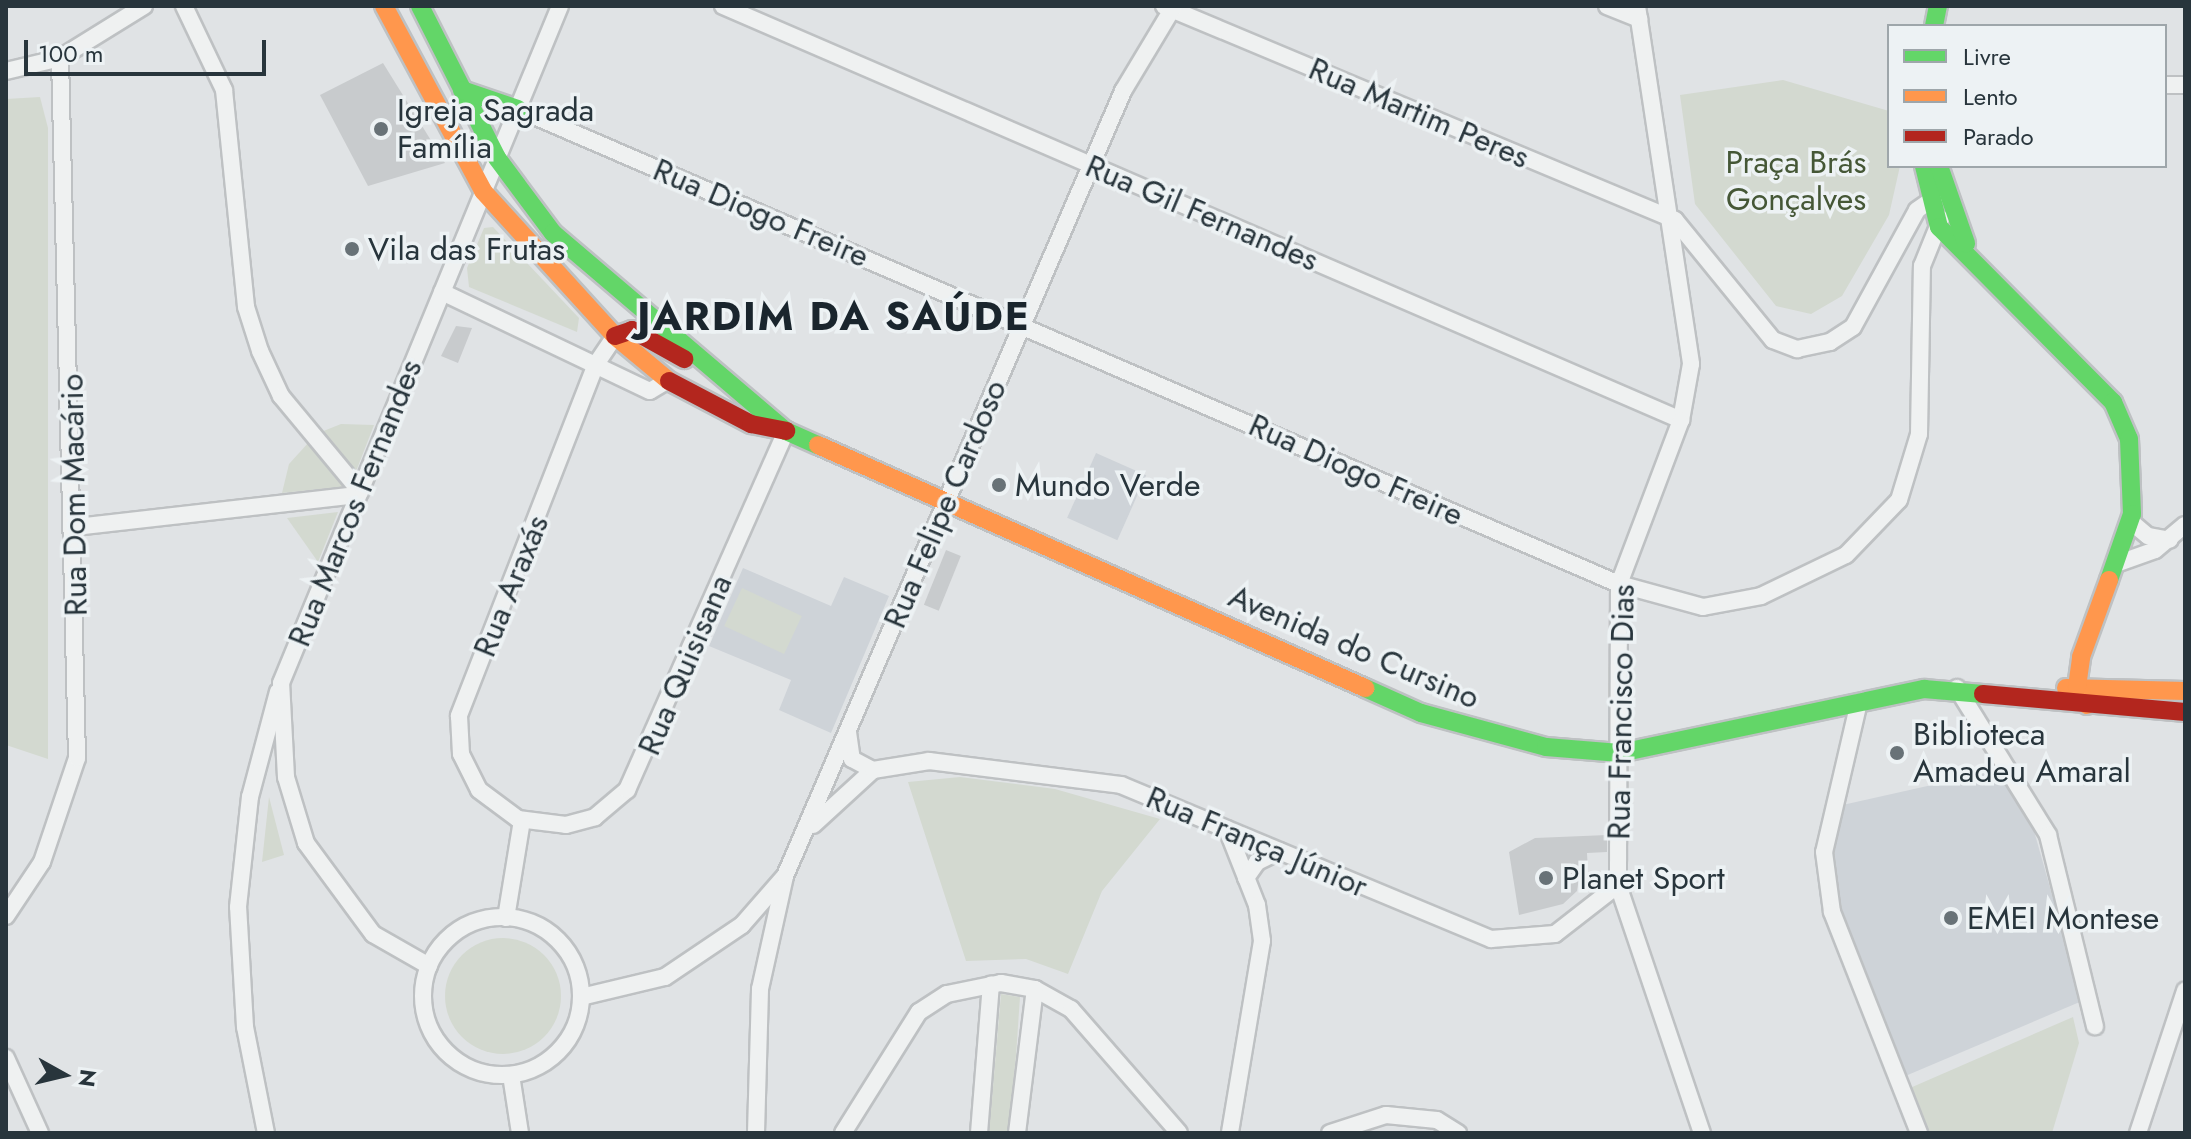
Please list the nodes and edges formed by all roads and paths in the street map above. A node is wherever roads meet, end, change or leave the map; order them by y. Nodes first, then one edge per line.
1 (144, 6) edge
2 (184, 6) edge
3 (384, 6) edge
4 (420, 6) edge
5 (560, 6) edge
6 (723, 6) edge
7 (1607, 6) edge
8 (1170, 7) edge
9 (1638, 12) edge
10 (60, 58) junction
11 (6, 71) edge
12 (462, 90) junction
13 (518, 109) junction
14 (497, 158) junction
15 (1091, 165) junction
16 (1925, 168) edge
17 (1939, 168) edge
18 (483, 191) junction
19 (1938, 197) junction
20 (1675, 220) junction
21 (1939, 227) junction
22 (1893, 260) junction
23 (1979, 265) junction
24 (1921, 280) junction
25 (442, 292) junction
26 (1023, 324) junction
27 (615, 336) junction
28 (697, 362) junction
29 (596, 364) junction
30 (668, 380) junction
31 (1681, 420) junction
32 (786, 431) junction
33 (359, 493) junction
34 (946, 504) junction
35 (2130, 521) junction
36 (2185, 525) edge
37 (76, 527) junction
38 (2170, 540) junction
39 (2116, 564) junction
40 (1619, 584) junction
41 (2089, 633) junction
42 (2081, 657) junction
43 (281, 683) junction
44 (2077, 687) junction
45 (2106, 687) junction
46 (1957, 688) junction
47 (2034, 691) junction
48 (2185, 691) edge
49 (1859, 702) junction
50 (2087, 705) junction
51 (2119, 708) junction
52 (2185, 712) edge
53 (848, 726) junction
54 (1620, 753) junction
55 (873, 770) junction
56 (522, 820) junction
57 (1227, 829) junction
58 (800, 842) junction
59 (1280, 851) junction
60 (785, 876) junction
61 (1246, 878) junction
62 (1618, 885) junction
63 (6, 916) edge
64 (506, 918) junction
65 (742, 925) junction
66 (772, 931) junction
67 (429, 966) junction
68 (991, 984) junction
69 (1035, 989) junction
70 (2185, 991) edge
71 (581, 997) junction
72 (2095, 1026) dead end
73 (6, 1058) edge
74 (511, 1075) junction
75 (40, 1133) edge
76 (266, 1133) edge
77 (520, 1133) edge
78 (756, 1133) edge
79 (843, 1133) edge
80 (979, 1133) edge
81 (1017, 1133) edge
82 (1179, 1133) edge
83 (1230, 1133) edge
84 (1330, 1133) edge
85 (1458, 1133) edge
86 (1702, 1133) edge
87 (1919, 1133) edge
88 (2138, 1133) edge

1 - 10 street
2 - 33 street
3 - 18 main road, Avenida do Cursino
4 - 12 main road, Avenida do Cursino
5 - 13 street, Rua Marcos Fernandes
6 - 15 street, Rua Gil Fernandes
7 - 9 street
8 - 15 street, Rua Felipe Cardoso
8 - 20 street, Rua Martim Peres
9 - 20 street, Rua Francisco Dias
10 - 11 street
10 - 37 street, Rua Dom Macário
12 - 13 main road
12 - 14 main road, Avenida do Cursino
13 - 14 street, Rua Marcos Fernandes
13 - 26 street, Rua Diogo Freire
14 - 18 street, Rua Marcos Fernandes
14 - 28 main road, Avenida do Cursino
15 - 26 street, Rua Felipe Cardoso
15 - 31 street, Rua Gil Fernandes
16 - 19 main road
17 - 19 main road
18 - 25 street, Rua Marcos Fernandes
18 - 27 main road, Avenida do Cursino
19 - 21 main road
19 - 22 street
19 - 23 main road
20 - 22 street
20 - 31 street, Rua Francisco Dias
21 - 23 main road
21 - 24 street, Rua Diogo Freire
22 - 24 street
23 - 35 main road
24 - 40 street, Rua Diogo Freire
25 - 29 street
25 - 33 street, Rua Marcos Fernandes
26 - 34 street, Rua Felipe Cardoso
26 - 40 street, Rua Diogo Freire
27 - 28 main road
27 - 29 street, Rua Araxás
27 - 30 main road, Avenida do Cursino
28 - 32 main road, Avenida do Cursino
29 - 30 street
29 - 56 street, Rua Araxás
30 - 32 main road, Avenida do Cursino
31 - 40 street, Rua Francisco Dias
32 - 34 main road, Avenida do Cursino
32 - 56 street, Rua Quisisana
33 - 37 street
33 - 43 street, Rua Marcos Fernandes
34 - 53 street, Rua Felipe Cardoso
34 - 54 main road, Avenida do Cursino
35 - 38 street
35 - 39 main road
36 - 38 street
37 - 63 street, Rua Dom Macário
38 - 39 street
39 - 41 main road
40 - 54 street, Rua Francisco Dias
41 - 42 main road
41 - 45 main road
42 - 44 main road
42 - 47 main road
43 - 67 street, Rua Marcos Fernandes
43 - 76 street
44 - 45 main road, Avenida do Cursino
44 - 47 main road, Avenida do Cursino
44 - 50 main road
45 - 48 main road, Avenida do Cursino
45 - 51 main road
46 - 47 main road, Avenida do Cursino
46 - 49 main road, Avenida do Cursino
46 - 72 street
47 - 50 main road, Avenida do Cursino
49 - 54 main road, Avenida do Cursino
49 - 87 street
50 - 51 main road, Avenida do Cursino
51 - 52 main road, Avenida do Cursino
53 - 55 street
53 - 58 street, Rua Felipe Cardoso
54 - 62 street, Rua Francisco Dias
55 - 57 street, Rua França Júnior
55 - 58 street, Rua França Júnior
56 - 64 street
57 - 59 street, Rua França Júnior
57 - 61 street
58 - 60 street, Rua Felipe Cardoso
59 - 61 street
59 - 62 street, Rua França Júnior
60 - 65 street, Rua Felipe Cardoso
60 - 66 street, Rua Felipe Cardoso
61 - 83 street
62 - 86 street, Rua Francisco Dias
64 - 67 street
64 - 71 street
65 - 66 street
65 - 71 street, Rua Felipe Cardoso
66 - 78 street, Rua Felipe Cardoso
67 - 74 street
68 - 69 street
68 - 79 street
68 - 80 street
69 - 81 street
69 - 82 street
70 - 88 street
71 - 74 street
73 - 75 street
74 - 77 street
84 - 85 street

